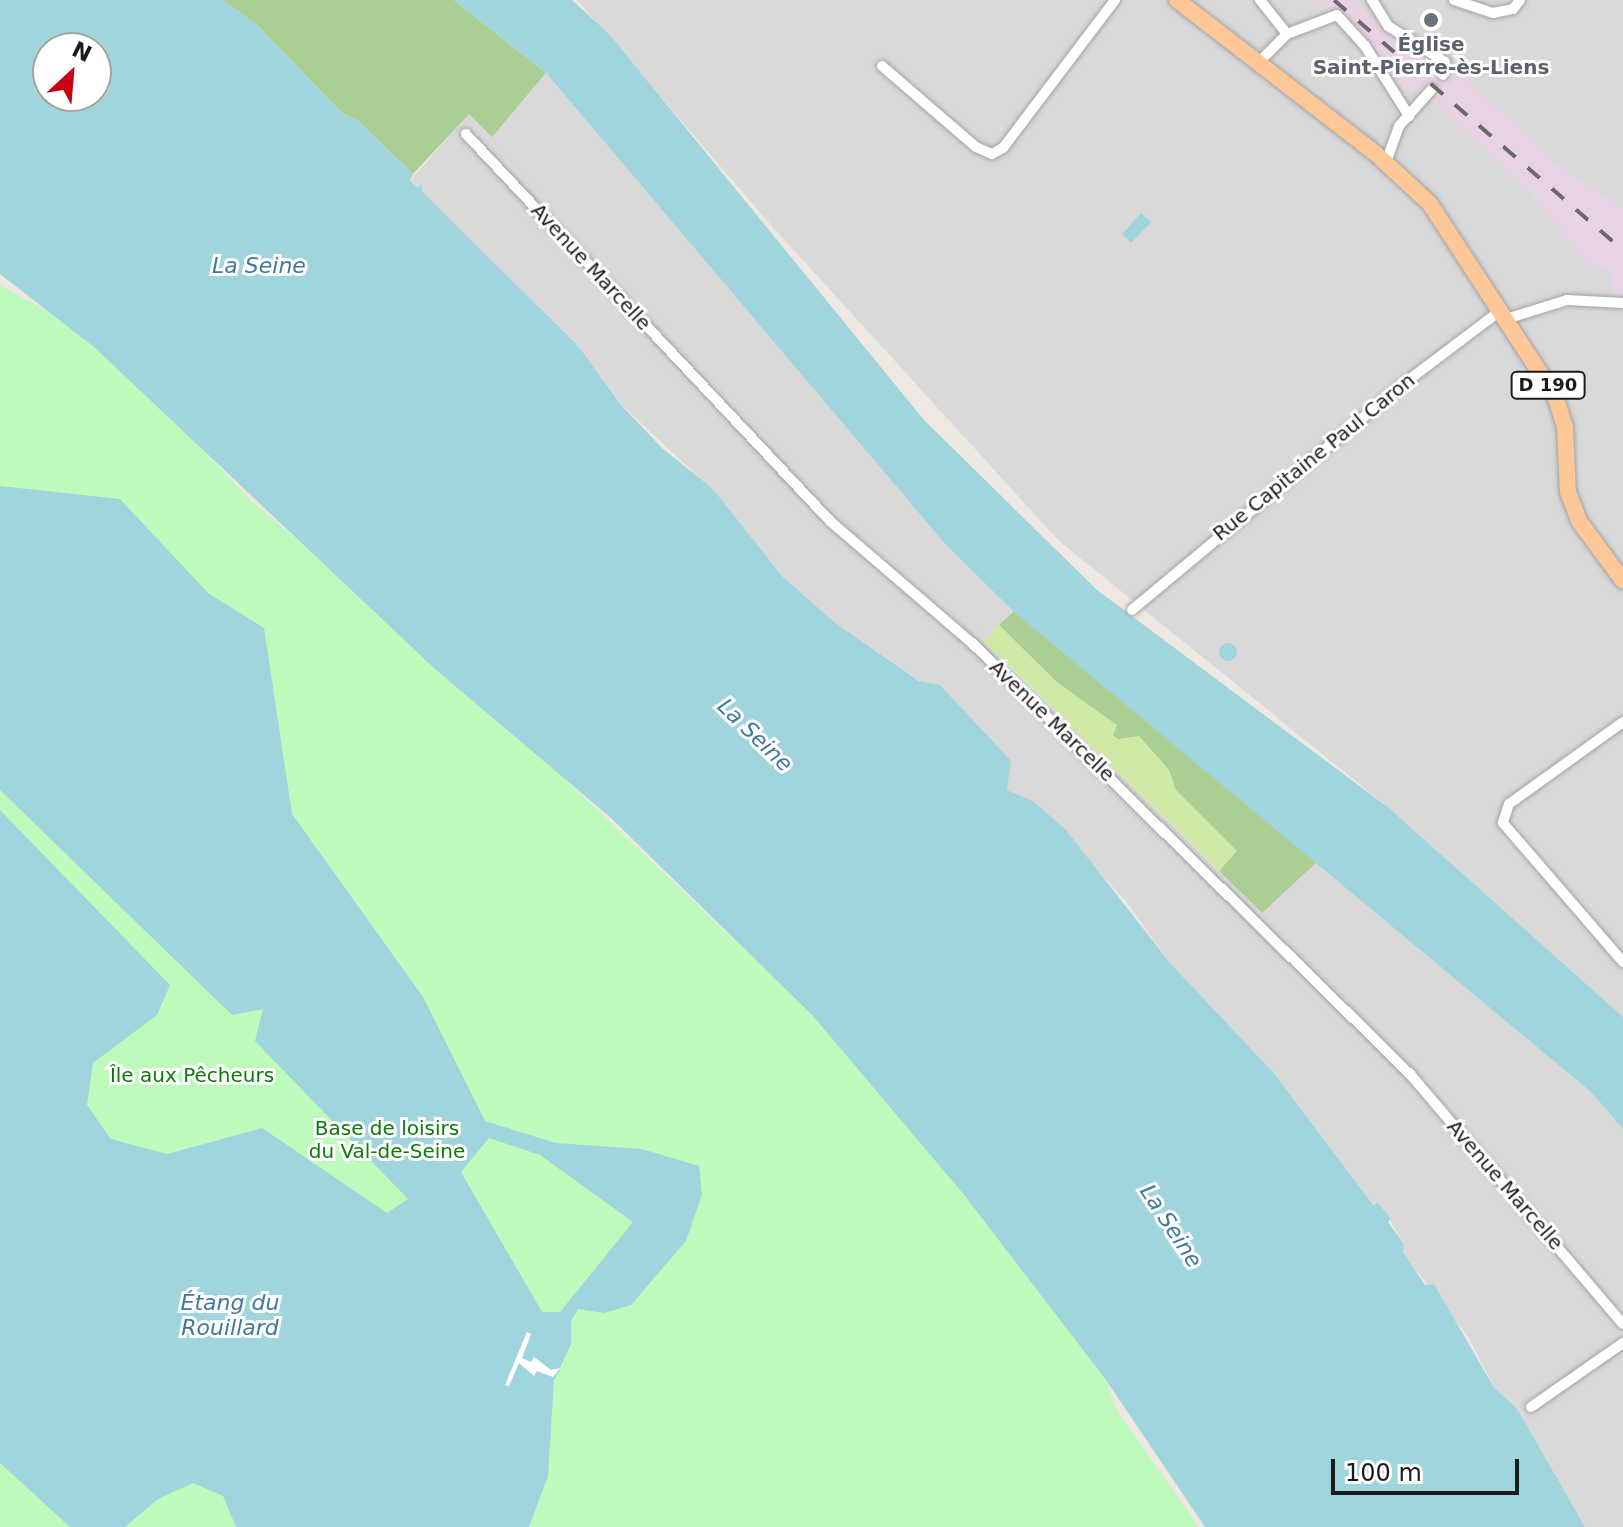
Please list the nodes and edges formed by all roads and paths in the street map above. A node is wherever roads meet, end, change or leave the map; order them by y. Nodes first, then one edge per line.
1 (1115, 0) edge
2 (1177, 0) edge
3 (1260, 0) edge
4 (1372, 0) edge
5 (1454, 0) edge
6 (1520, 0) edge
7 (1287, 34) junction
8 (1258, 63) junction
9 (882, 66) dead end
10 (1443, 75) dead end
11 (1432, 89) dead end
12 (1409, 116) junction
13 (466, 134) dead end
14 (1386, 162) junction
15 (1623, 303) edge
16 (1504, 314) junction
17 (1623, 581) edge
18 (1132, 610) dead end
19 (1623, 722) edge
20 (1623, 962) edge
21 (1623, 1324) edge
22 (1623, 1343) edge
23 (1531, 1407) dead end

1 - 9 street
2 - 8 main road, D 190
3 - 7 street
4 - 10 street
5 - 6 street
7 - 8 street
7 - 12 street
8 - 14 main road, D 190
11 - 12 street
12 - 14 street
13 - 21 street, Avenue Marcelle
14 - 16 main road, D 190
15 - 16 street
16 - 17 main road, D 190
16 - 18 street, Rue Capitaine Paul Caron
19 - 20 street
22 - 23 street

